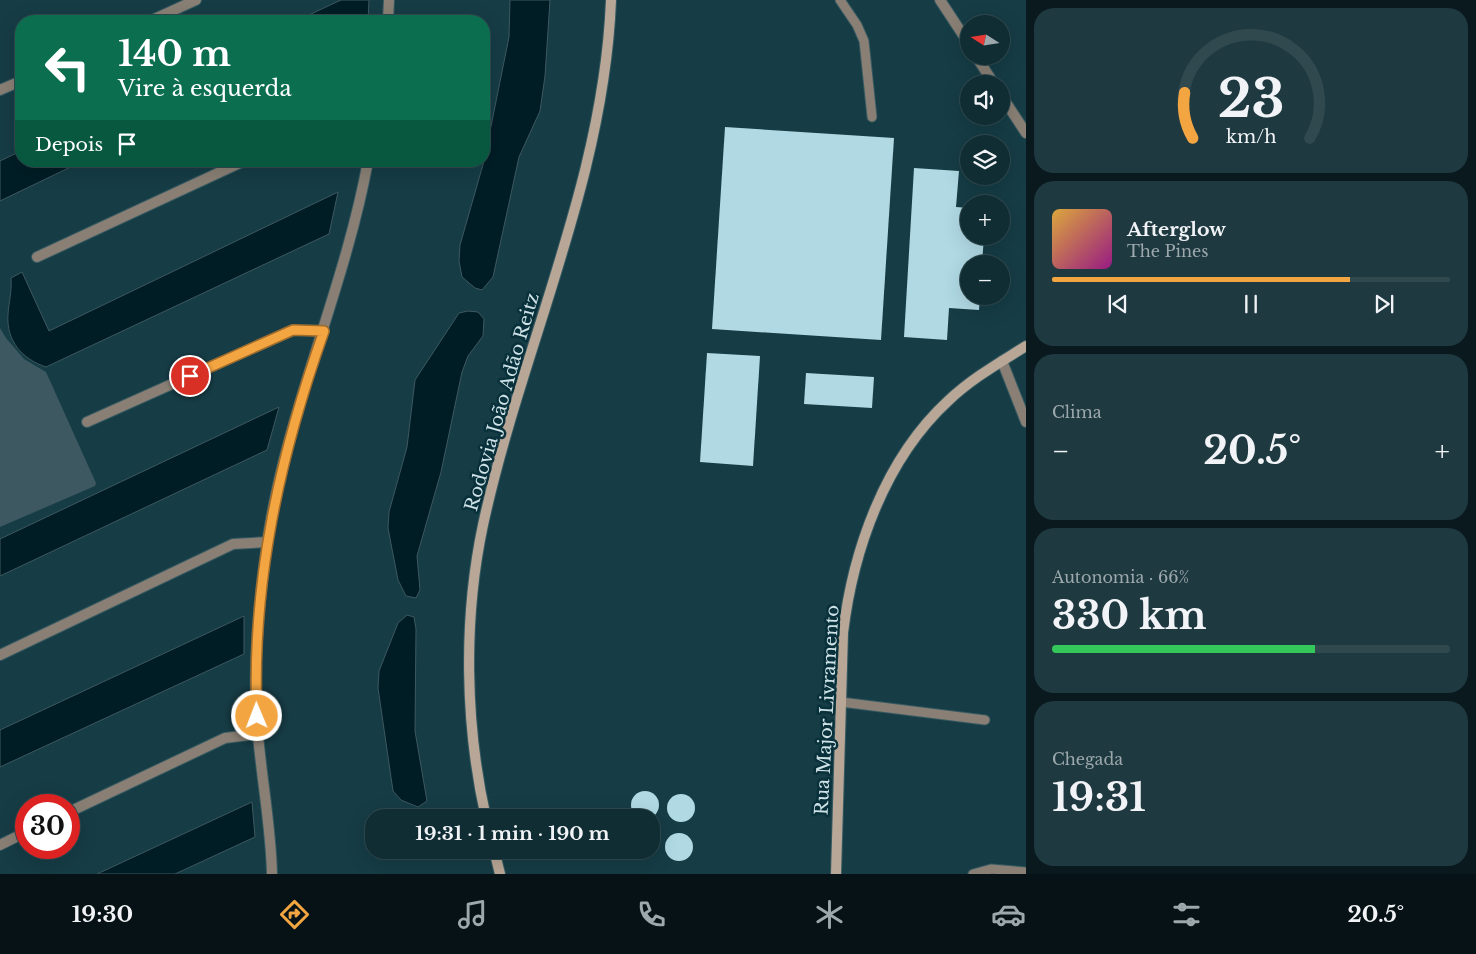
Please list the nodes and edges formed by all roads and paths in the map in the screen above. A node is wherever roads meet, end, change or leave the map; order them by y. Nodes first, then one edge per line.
1 (196, 0) edge
2 (390, 0) edge
3 (611, 0) edge
4 (840, 0) edge
5 (940, 0) edge
6 (163, 15) edge
7 (389, 15) edge
8 (960, 30) edge
9 (15, 84) edge
10 (0, 90) edge
11 (1010, 109) edge
12 (872, 117) dead end
13 (1026, 133) edge
14 (231, 167) edge
15 (367, 167) edge
16 (37, 257) dead end
17 (324, 331) junction
18 (1026, 346) edge
19 (1002, 361) junction
20 (87, 422) dead end
21 (1026, 422) edge
22 (267, 542) junction
23 (0, 655) edge
24 (841, 702) junction
25 (985, 720) dead end
26 (258, 734) junction
27 (80, 807) edge
28 (485, 809) edge
29 (15, 838) edge
30 (0, 845) edge
31 (496, 859) edge
32 (1026, 872) edge
33 (272, 874) edge
34 (500, 874) edge
35 (836, 874) edge
36 (973, 874) edge

1 - 6 street
2 - 7 street
3 - 28 main road, Rodovia João Adão Reitz
4 - 12 lane
5 - 8 street
9 - 10 street
11 - 13 street
14 - 16 street
15 - 17 street
17 - 20 street
17 - 22 street
18 - 19 main road, Rua Major Livramento
19 - 21 street
19 - 24 main road, Rua Major Livramento
22 - 23 street
22 - 26 street
24 - 25 lane
24 - 35 main road, Rua Major Livramento
26 - 27 street
26 - 33 street
29 - 30 street
31 - 34 main road
32 - 36 lane

